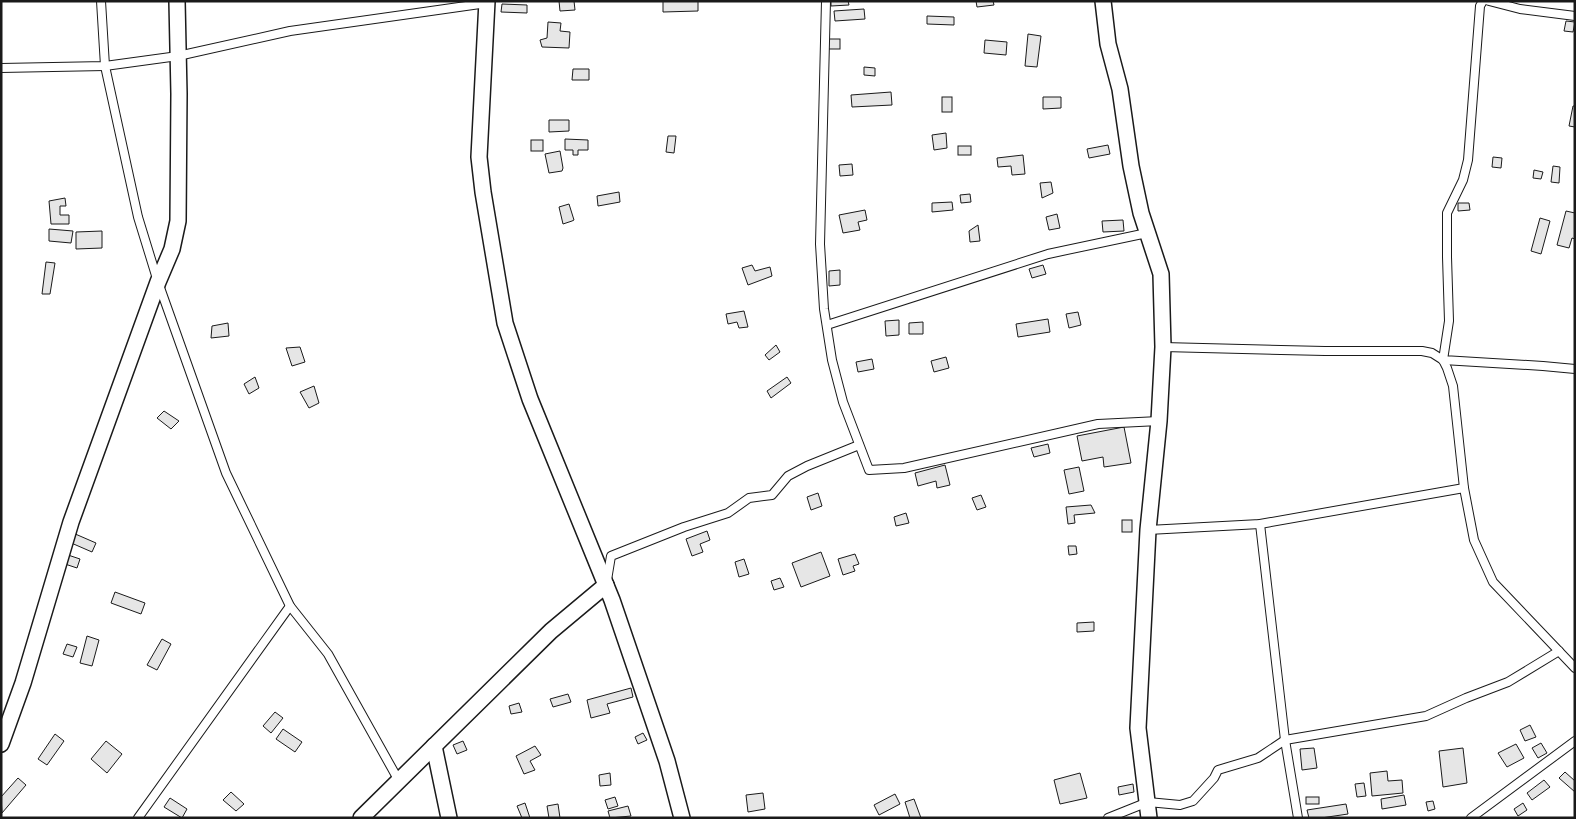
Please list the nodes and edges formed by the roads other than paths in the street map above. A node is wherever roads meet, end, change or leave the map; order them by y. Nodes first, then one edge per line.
1 (101, 1) edge
2 (177, 1) edge
3 (826, 1) edge
4 (1103, 1) edge
5 (1483, 1) edge
6 (1489, 1) edge
7 (487, 2) edge
8 (1575, 16) edge
9 (178, 56) junction
10 (105, 66) junction
11 (1, 68) edge
12 (1147, 233) junction
13 (158, 282) junction
14 (827, 325) junction
15 (1163, 347) junction
16 (1443, 360) junction
17 (1575, 369) edge
18 (1159, 421) junction
19 (859, 445) junction
20 (1464, 488) junction
21 (1260, 524) junction
22 (1148, 530) junction
23 (606, 585) junction
24 (290, 606) junction
25 (1559, 651) junction
26 (1575, 668) edge
27 (1285, 740) junction
28 (1575, 741) edge
29 (1, 744) edge
30 (434, 746) junction
31 (398, 781) junction
32 (1149, 810) edge
33 (138, 818) edge
34 (361, 818) edge
35 (449, 818) edge
36 (682, 818) edge
37 (1108, 818) edge
38 (1298, 818) edge
39 (1471, 818) edge

1 - 10 lane
2 - 9 street
3 - 14 lane
4 - 12 street
5 - 16 lane
6 - 8 lane
7 - 9 lane
7 - 23 street
9 - 10 lane
9 - 13 street
10 - 11 lane
10 - 13 lane
12 - 14 lane
12 - 15 street
13 - 24 lane
13 - 29 street
14 - 19 lane
15 - 16 lane
15 - 18 street
16 - 17 lane
16 - 20 lane
18 - 19 lane
18 - 22 street
19 - 23 lane
20 - 21 lane
20 - 25 lane
21 - 22 lane
21 - 27 lane
22 - 32 street
23 - 30 street
23 - 36 street
24 - 31 lane
24 - 33 lane
25 - 26 lane
25 - 27 lane
27 - 32 lane
27 - 38 lane
28 - 39 lane
30 - 31 street
30 - 35 street
31 - 34 street
32 - 37 lane

